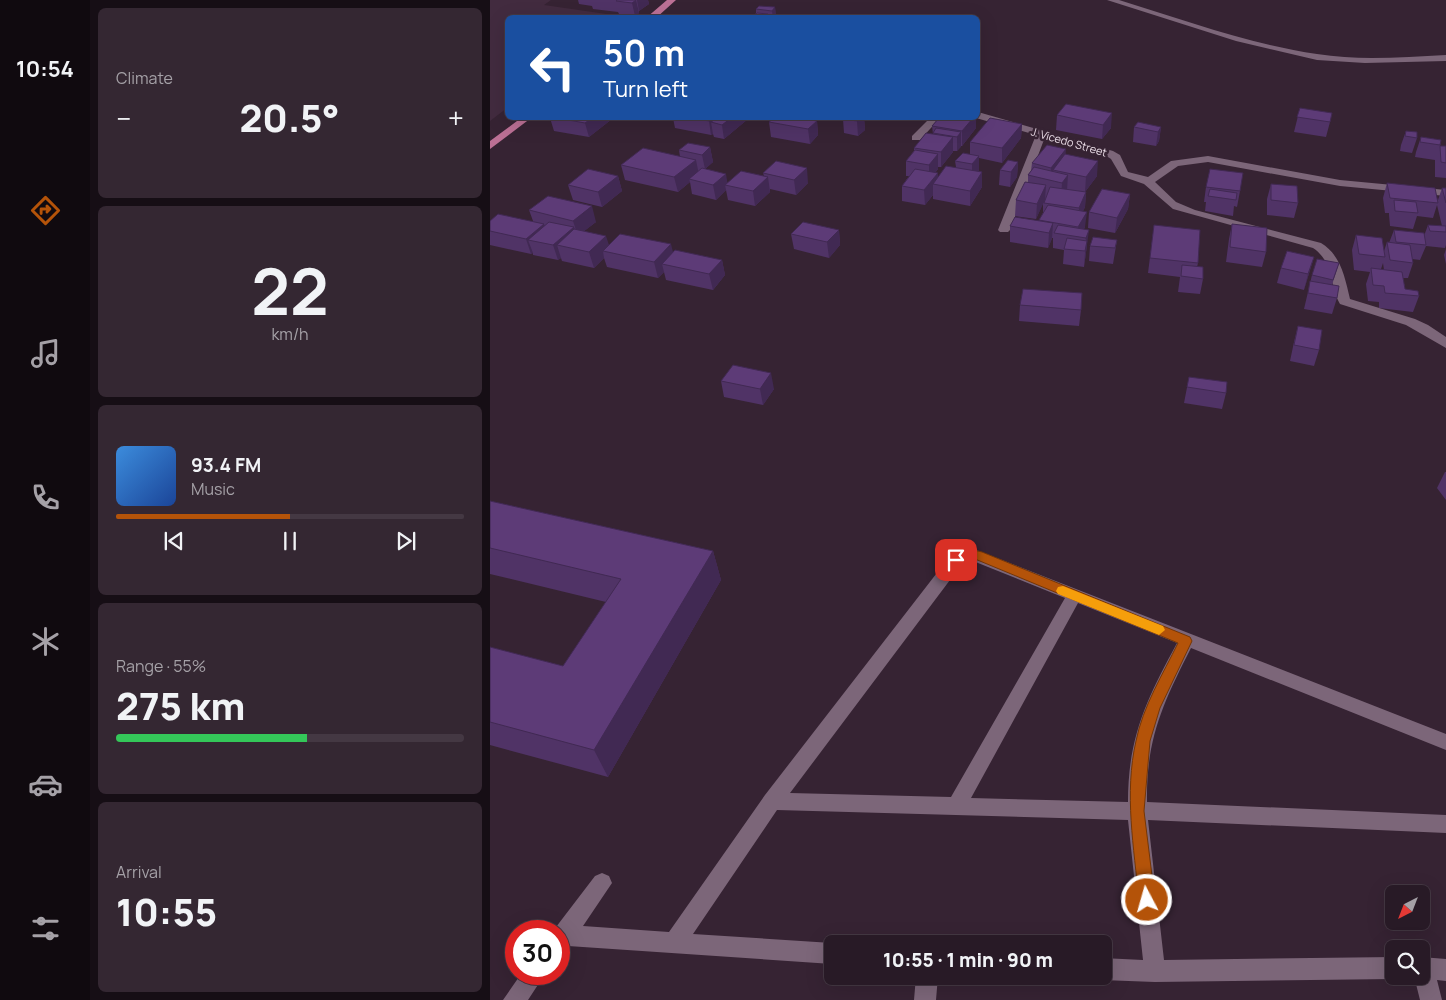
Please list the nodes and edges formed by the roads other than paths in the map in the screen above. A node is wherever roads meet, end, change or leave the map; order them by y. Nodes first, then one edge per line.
1 (672, 0) edge
2 (1111, 0) edge
3 (654, 15) edge
4 (1446, 58) edge
5 (980, 116) edge
6 (523, 120) edge
7 (933, 120) edge
8 (1041, 134) junction
9 (916, 138) dead end
10 (490, 146) edge
11 (1148, 182) junction
12 (1446, 193) edge
13 (1004, 230) dead end
14 (1446, 344) edge
15 (1074, 596) junction
16 (1186, 641) junction
17 (1446, 742) edge
18 (772, 801) junction
19 (956, 806) junction
20 (1137, 811) junction
21 (1446, 824) edge
22 (602, 883) dead end
23 (570, 926) edge
24 (570, 938) edge
25 (673, 944) junction
26 (824, 953) edge
27 (1385, 968) edge
28 (1112, 969) edge
29 (1430, 969) edge
30 (1446, 970) edge
31 (1155, 971) junction
32 (526, 985) edge
33 (926, 985) edge
34 (1426, 985) edge
35 (514, 1000) edge
36 (925, 1000) edge
37 (1430, 1000) edge

1 - 3 main road
2 - 4 street
5 - 8 street, J. Vicedo Street
6 - 10 main road
7 - 9 street
8 - 11 street, J. Vicedo Street
8 - 13 street
11 - 12 street
11 - 14 street, J. Vicedo Street
15 - 16 street
15 - 18 street
15 - 19 street
16 - 17 street
16 - 20 street
18 - 19 street
18 - 25 street
19 - 20 street
20 - 21 street
20 - 31 street
22 - 23 street
24 - 25 street
25 - 26 street
27 - 31 street
28 - 31 street
29 - 30 street
32 - 35 street
33 - 36 street
34 - 37 street

